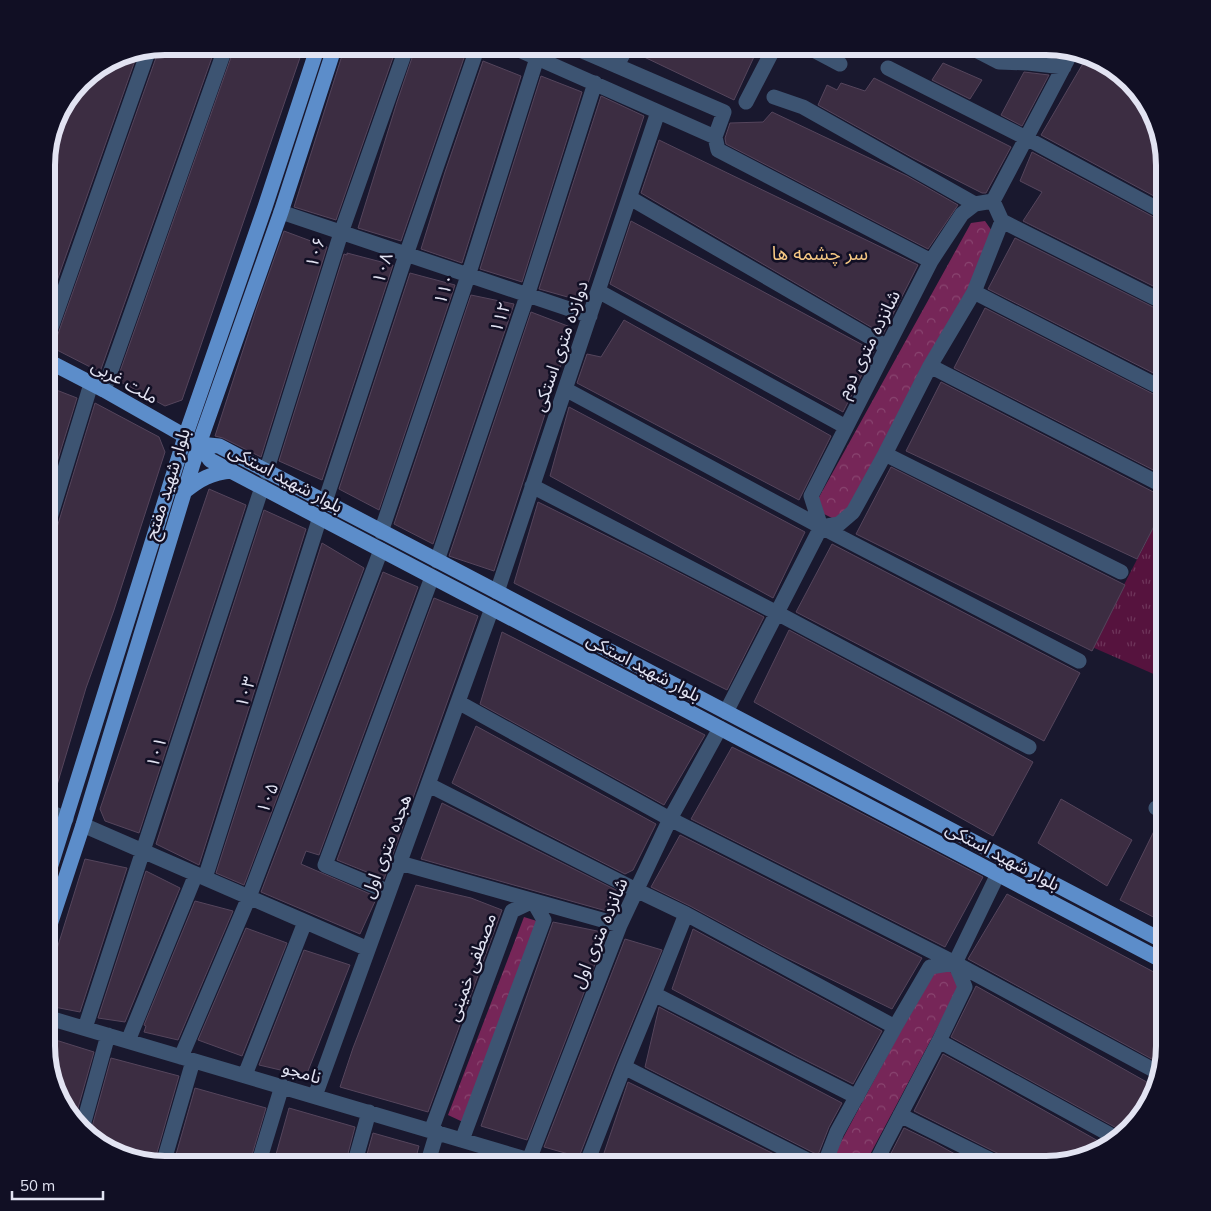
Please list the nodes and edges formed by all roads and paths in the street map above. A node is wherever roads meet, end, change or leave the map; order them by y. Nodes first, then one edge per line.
1 (223, 55) edge
2 (315, 55) edge
3 (332, 55) edge
4 (404, 55) edge
5 (475, 55) edge
6 (530, 55) edge
7 (592, 55) edge
8 (622, 55) edge
9 (770, 55) edge
10 (823, 55) edge
11 (985, 55) edge
12 (146, 57) edge
13 (537, 58) junction
14 (1069, 58) edge
15 (840, 64) dead end
16 (617, 66) junction
17 (1064, 67) junction
18 (888, 68) dead end
19 (595, 83) junction
20 (774, 97) dead end
21 (746, 102) dead end
22 (658, 112) junction
23 (289, 134) junction
24 (715, 137) junction
25 (305, 138) junction
26 (1026, 138) junction
27 (630, 198) junction
28 (993, 201) junction
29 (975, 204) junction
30 (1156, 208) edge
31 (281, 212) junction
32 (1002, 221) junction
33 (341, 233) junction
34 (406, 255) junction
35 (931, 261) junction
36 (468, 276) junction
37 (598, 291) junction
38 (974, 292) junction
39 (528, 296) junction
40 (1156, 298) edge
41 (55, 316) edge
42 (590, 316) junction
43 (887, 347) junction
44 (55, 365) edge
45 (930, 366) junction
46 (1156, 385) edge
47 (98, 387) junction
48 (565, 389) junction
49 (846, 427) junction
50 (185, 436) junction
51 (199, 444) junction
52 (885, 454) junction
53 (232, 471) junction
54 (266, 472) junction
55 (1156, 482) edge
56 (532, 486) junction
57 (262, 487) junction
58 (184, 492) junction
59 (325, 502) junction
60 (55, 506) edge
61 (320, 518) junction
62 (821, 527) junction
63 (381, 532) junction
64 (381, 550) junction
65 (437, 561) junction
66 (1121, 572) dead end
67 (432, 577) junction
68 (497, 592) junction
69 (492, 608) junction
70 (777, 613) junction
71 (1079, 661) dead end
72 (458, 702) junction
73 (726, 712) junction
74 (720, 728) junction
75 (1029, 747) dead end
76 (813, 758) junction
77 (806, 773) junction
78 (429, 785) junction
79 (55, 814) edge
80 (66, 819) junction
81 (670, 819) junction
82 (83, 825) junction
83 (143, 851) junction
84 (55, 853) edge
85 (400, 862) junction
86 (998, 874) junction
87 (201, 876) junction
88 (636, 890) junction
89 (389, 892) junction
90 (249, 897) junction
91 (533, 901) junction
92 (55, 910) edge
93 (686, 914) junction
94 (305, 922) junction
95 (620, 925) junction
96 (1156, 937) edge
97 (368, 949) junction
98 (1156, 957) edge
99 (955, 963) junction
100 (654, 994) junction
101 (55, 1019) edge
102 (895, 1027) junction
103 (85, 1028) junction
104 (108, 1035) junction
105 (128, 1041) junction
106 (939, 1042) junction
107 (187, 1059) junction
108 (624, 1067) junction
109 (1153, 1070) edge
110 (245, 1075) junction
111 (282, 1086) junction
112 (315, 1096) junction
113 (857, 1097) junction
114 (369, 1112) junction
115 (900, 1115) junction
116 (84, 1121) edge
117 (434, 1131) junction
118 (1110, 1135) edge
119 (462, 1140) junction
120 (165, 1156) edge
121 (261, 1156) edge
122 (357, 1156) edge
123 (430, 1156) edge
124 (514, 1156) edge
125 (539, 1156) edge
126 (589, 1156) edge
127 (799, 1156) edge
128 (828, 1156) edge
129 (879, 1156) edge
130 (983, 1156) edge

1 - 47 street
2 - 23 main road, بلوار شهید مفتح
3 - 25 main road, بلوار شهید مفتح
4 - 33 street, ۱۰۶
5 - 34 street, ۱۰۸
6 - 13 street
7 - 16 street
8 - 16 street
9 - 21 street
10 - 15 street
11 - 17 street
12 - 41 street
13 - 19 street
13 - 36 street, ۱۱۰
14 - 17 street
16 - 24 street
17 - 26 street
18 - 26 street
19 - 22 street
19 - 39 street, ۱۱۲
20 - 29 street
22 - 24 street
22 - 27 street, دوازده متری استکی
23 - 25 main road
23 - 50 main road, بلوار شهید مفتح
24 - 35 street
25 - 31 main road, بلوار شهید مفتح
26 - 28 street
26 - 30 street
27 - 37 street, دوازده متری استکی
27 - 43 street
28 - 29 street
28 - 32 street
29 - 35 street, شانزده متری دوم
31 - 33 street
31 - 51 main road, بلوار شهید مفتح
32 - 38 street
32 - 40 street
33 - 34 street
33 - 54 street, ۱۰۶
34 - 36 street
34 - 59 street, ۱۰۸
35 - 43 street, شانزده متری دوم
36 - 39 street
36 - 63 street, ۱۱۰
37 - 42 street, دوازده متری استکی
37 - 49 street
38 - 45 street
38 - 46 street
39 - 42 street
39 - 65 street, ۱۱۲
42 - 48 street, دوازده متری استکی
43 - 49 street, شانزده متری دوم
44 - 47 main road, ملت غربی
45 - 52 street
45 - 55 street
47 - 50 main road, ملت غربی
47 - 60 street
48 - 56 street, دوازده متری استکی
48 - 62 street
49 - 62 street, شانزده متری دوم
50 - 51 main road, ملت غربی
50 - 80 main road, بلوار شهید مفتح
51 - 53 main road, بلوار شهید استکی
51 - 54 main road, بلوار شهید استکی
51 - 58 main road, بلوار شهید مفتح
52 - 62 street
52 - 66 street
53 - 57 main road, بلوار شهید استکی
53 - 58 main road
54 - 59 main road, بلوار شهید استکی
56 - 68 street, دوازده متری استکی
56 - 70 street
57 - 61 main road, بلوار شهید استکی
57 - 83 street, ۱۰۱
58 - 82 main road, بلوار شهید مفتح
59 - 63 main road, بلوار شهید استکی
61 - 64 main road, بلوار شهید استکی
61 - 87 street, ۱۰۳
62 - 70 street
62 - 71 street
63 - 65 main road, بلوار شهید استکی
64 - 67 main road, بلوار شهید استکی
64 - 90 street, ۱۰۵
65 - 68 main road, بلوار شهید استکی
67 - 69 main road, بلوار شهید استکی
67 - 89 street
68 - 73 main road, بلوار شهید استکی
69 - 72 street, هجده متری اول
69 - 74 main road, بلوار شهید استکی
70 - 73 street
70 - 75 street
72 - 78 street, هجده متری اول
72 - 81 street
73 - 76 main road, بلوار شهید استکی
74 - 77 main road, بلوار شهید استکی
74 - 81 street, شانزده متری اول
76 - 77 main road
76 - 96 main road, بلوار شهید استکی
77 - 86 main road, بلوار شهید استکی
78 - 85 street, هجده متری اول
78 - 88 street
79 - 80 street
80 - 84 main road, بلوار شهید مفتح
81 - 88 street, شانزده متری اول
81 - 99 street
82 - 83 street
82 - 92 main road, بلوار شهید مفتح
83 - 87 street
83 - 103 street, ۱۰۱
85 - 89 street, هجده متری اول
85 - 91 street
86 - 98 main road, بلوار شهید استکی
86 - 99 street
87 - 90 street
87 - 105 street, ۱۰۳
88 - 93 street
88 - 95 street, شانزده متری اول
89 - 97 street, هجده متری اول
90 - 94 street
90 - 107 street, ۱۰۵
91 - 95 street
91 - 117 street, مصطفی خمینی
91 - 119 street
93 - 100 street
93 - 102 street
94 - 97 street
94 - 110 street
95 - 125 street, شانزده متری اول
97 - 112 street, هجده متری اول
99 - 102 street
99 - 106 street
99 - 109 street
100 - 108 street
100 - 113 street
101 - 103 street, نامجو
102 - 113 street
103 - 104 street, نامجو
104 - 105 street, نامجو
104 - 116 street
105 - 107 street, نامجو
106 - 115 street
106 - 118 street
107 - 110 street, نامجو
107 - 120 street, ۱۰۵
108 - 126 street
108 - 127 street
110 - 111 street, نامجو
111 - 112 street, نامجو
111 - 121 street
112 - 114 street, نامجو
113 - 128 street
114 - 117 street, نامجو
114 - 122 street
115 - 129 street
115 - 130 street
117 - 119 street, نامجو
117 - 123 street, مصطفی خمینی
119 - 124 street, نامجو

